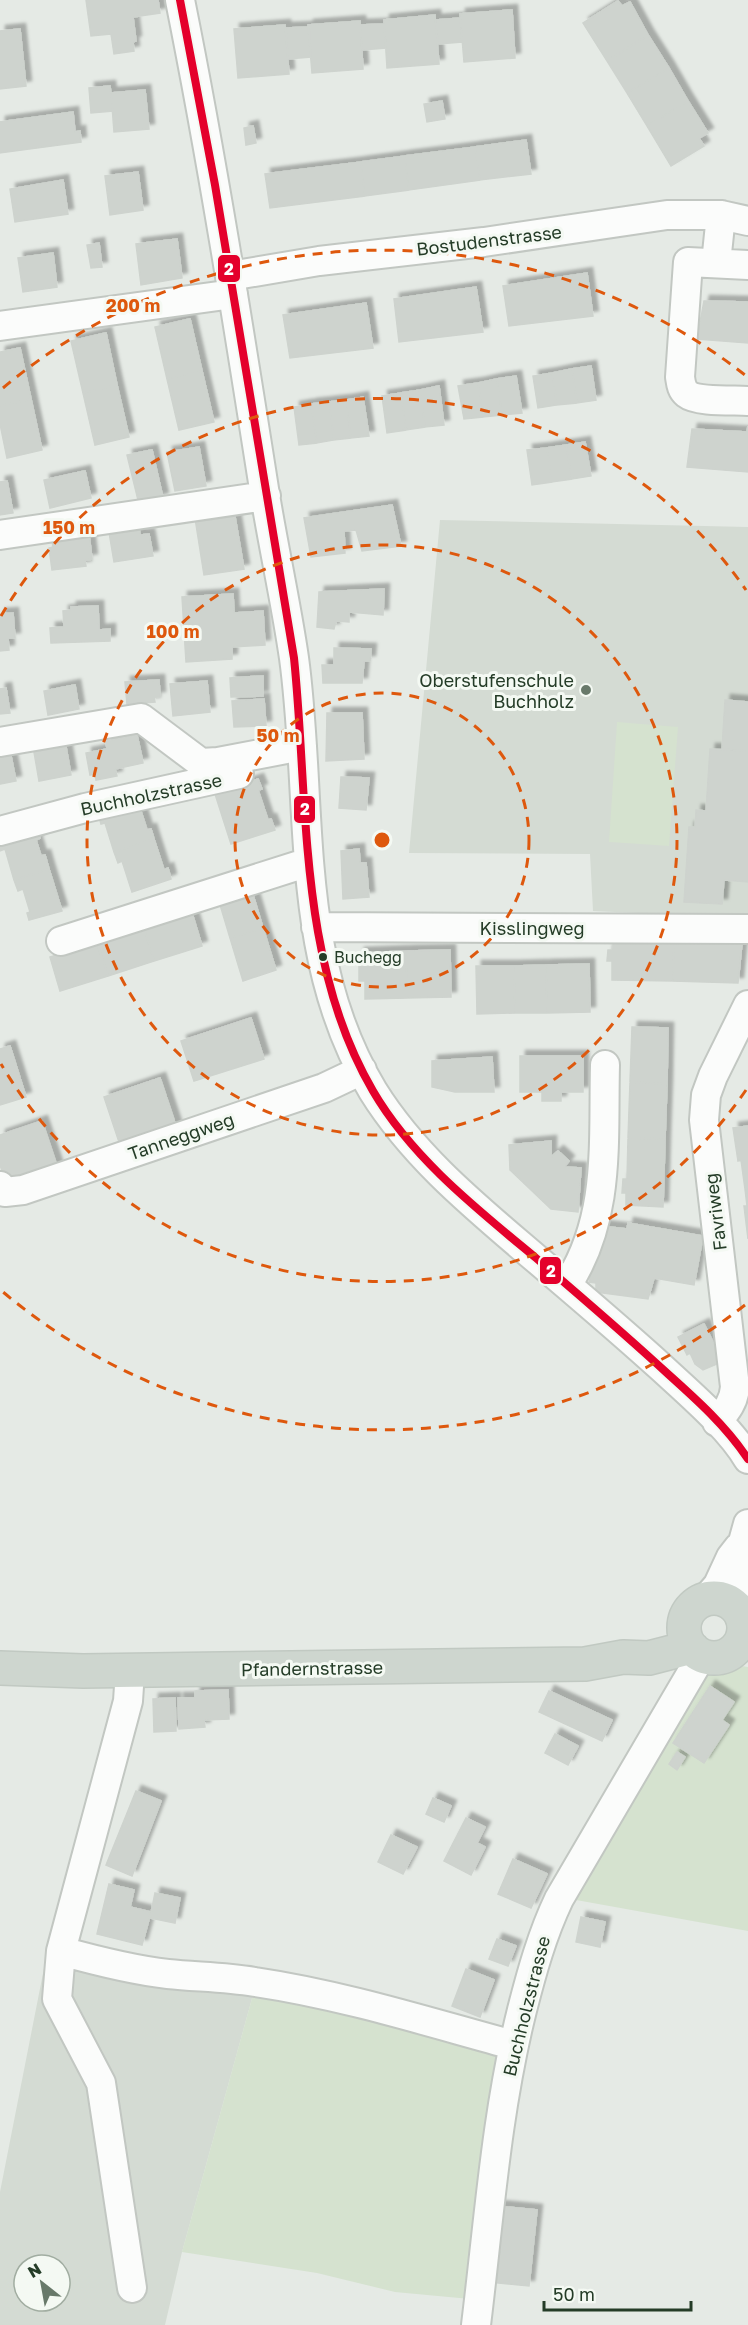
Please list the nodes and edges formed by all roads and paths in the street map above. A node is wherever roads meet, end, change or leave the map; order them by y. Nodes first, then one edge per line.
1 (180, 0) edge
2 (720, 215) junction
3 (748, 221) edge
4 (716, 263) junction
5 (748, 266) edge
6 (231, 285) junction
7 (0, 326) edge
8 (748, 401) edge
9 (266, 496) junction
10 (0, 535) edge
11 (0, 742) edge
12 (302, 753) junction
13 (0, 831) edge
14 (309, 862) junction
15 (316, 927) junction
16 (748, 929) edge
17 (61, 941) dead end
18 (748, 1005) edge
19 (604, 1065) dead end
20 (362, 1070) junction
21 (0, 1186) edge
22 (567, 1286) junction
23 (717, 1422) junction
24 (748, 1459) edge
25 (746, 1533) edge
26 (744, 1620) edge
27 (711, 1639) edge
28 (0, 1668) edge
29 (130, 1671) junction
30 (61, 1951) junction
31 (513, 2045) junction
32 (132, 2288) dead end
33 (476, 2325) edge

1 - 6 street
2 - 3 street, Bostudenstrasse
2 - 4 street
2 - 6 street, Bostudenstrasse
4 - 5 street
4 - 8 street
6 - 7 street, Bostudenstrasse
6 - 9 street
9 - 10 street
9 - 12 street
11 - 12 street
12 - 13 street, Buchholzstrasse
12 - 14 street
14 - 15 street
14 - 17 street
15 - 16 street, Kisslingweg
15 - 20 street
18 - 23 street, Favriweg
19 - 22 street
20 - 21 street, Tanneggweg
20 - 22 street
22 - 23 street
23 - 24 street
25 - 26 street, Buchholzstrasse
25 - 27 street, Buchholzstrasse
26 - 27 main road
26 - 27 main road
27 - 29 main road, Pfandernstrasse
27 - 31 street, Buchholzstrasse
28 - 29 main road, Pfandernstrasse
29 - 30 street
30 - 31 street
30 - 32 street
31 - 33 street, Buchholzstrasse

